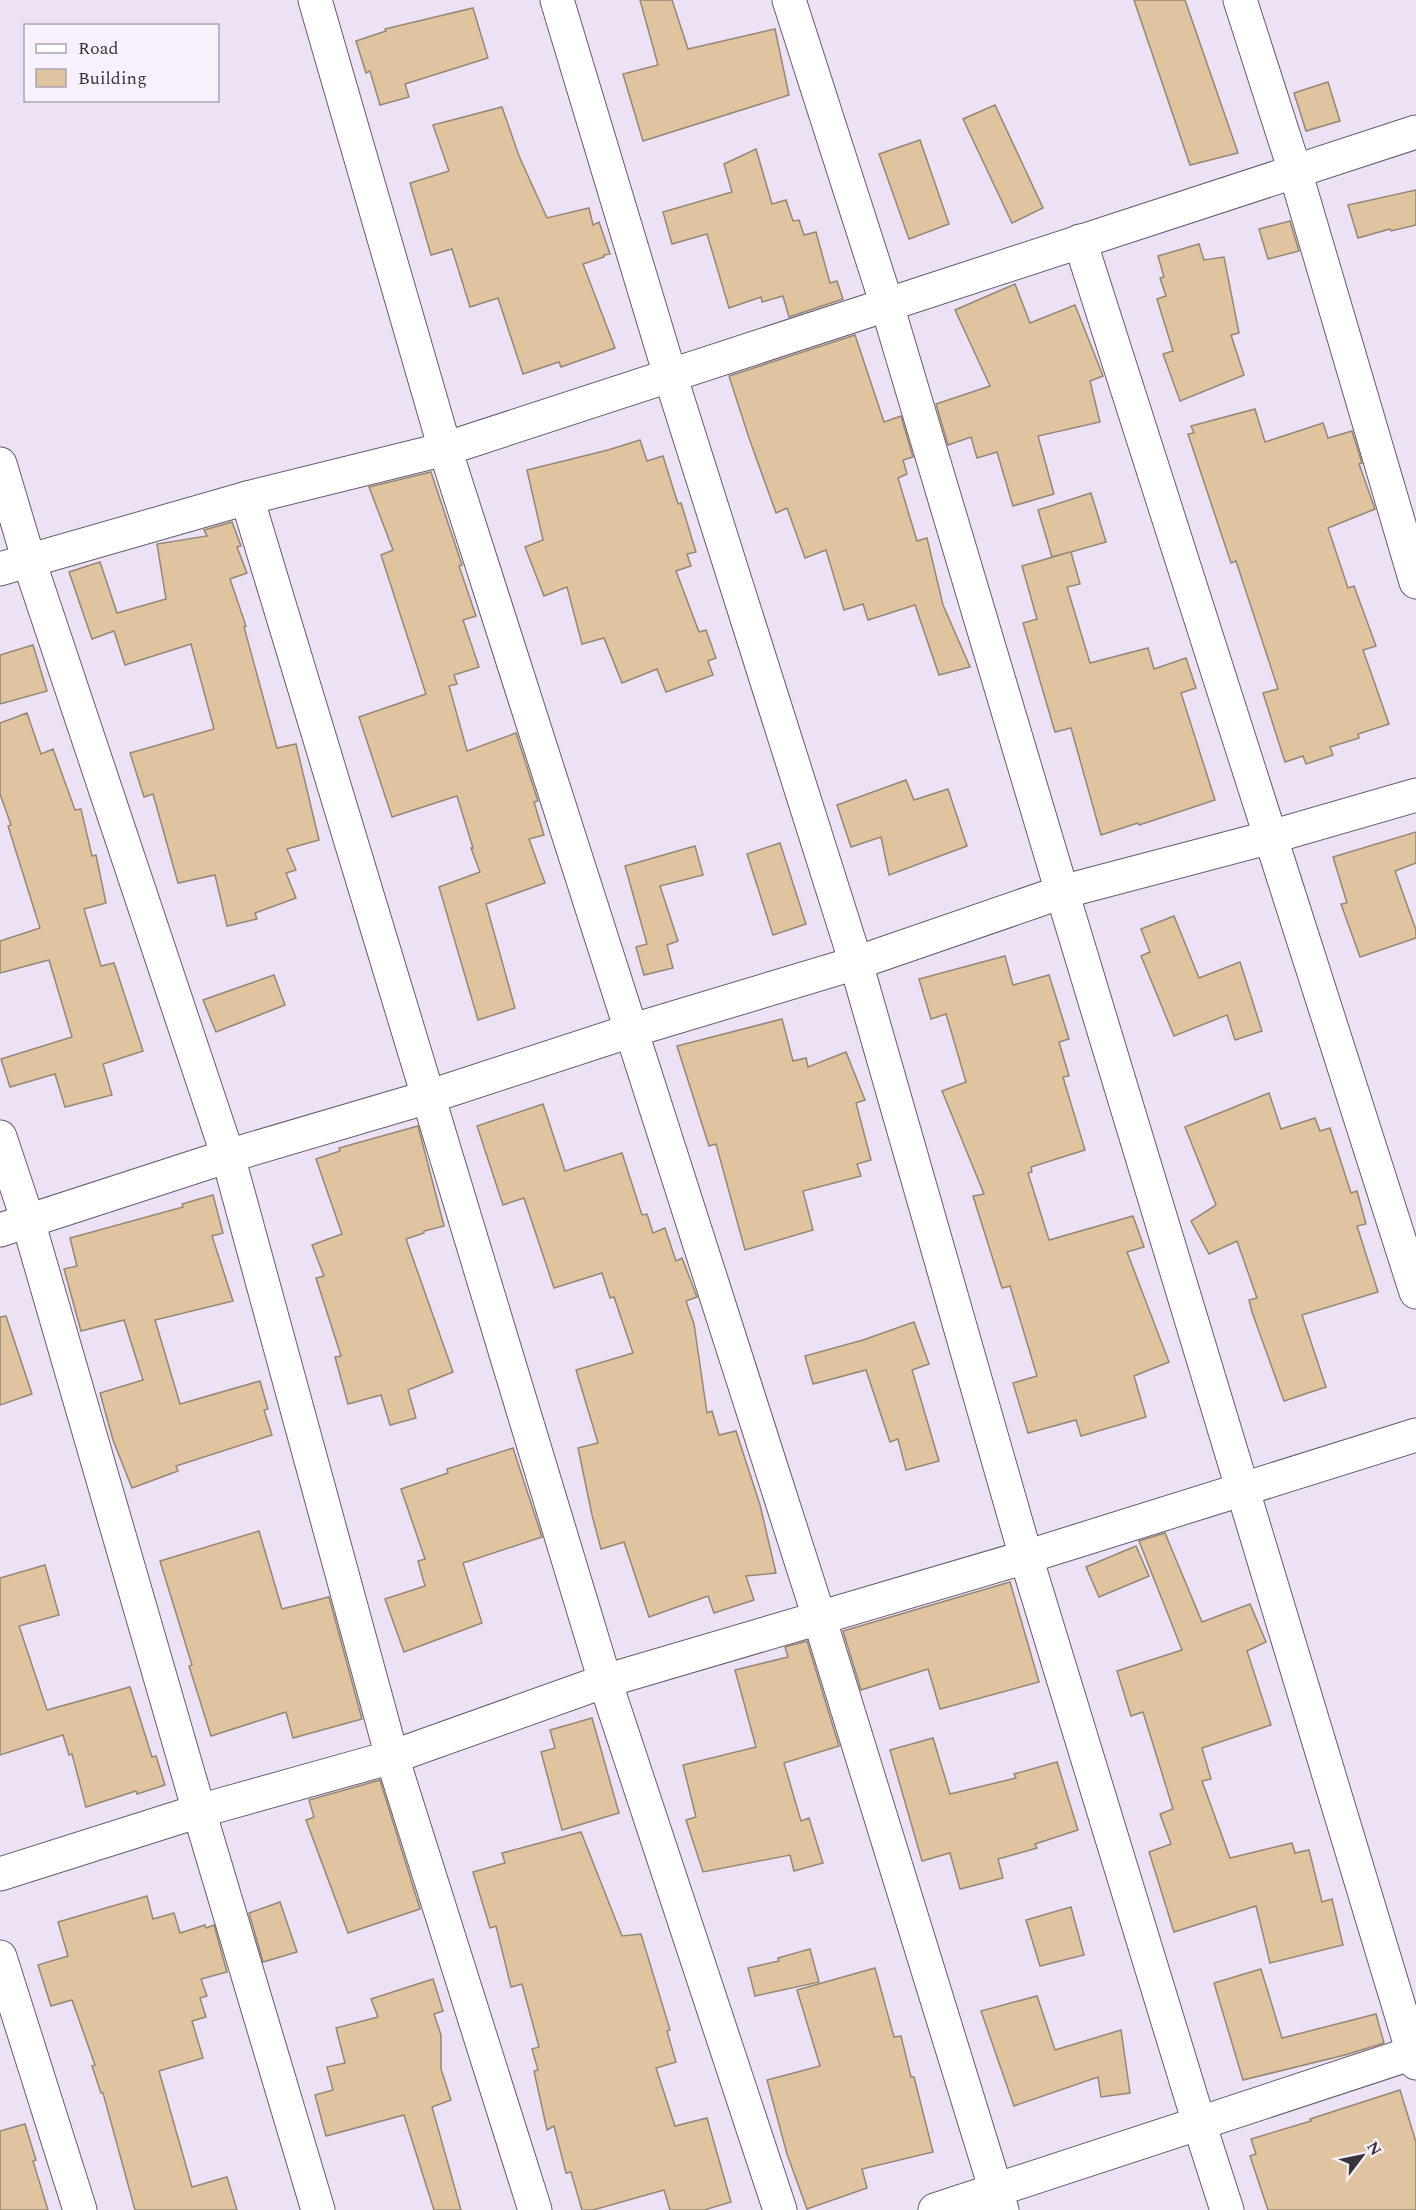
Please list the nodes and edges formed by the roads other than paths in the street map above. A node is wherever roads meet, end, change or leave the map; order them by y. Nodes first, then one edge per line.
1 (315, 0) edge
2 (557, 0) edge
3 (789, 0) edge
4 (1240, 0) edge
5 (1416, 132) edge
6 (1295, 171) junction
7 (1080, 241) junction
8 (887, 305) junction
9 (669, 375) junction
10 (445, 449) junction
11 (0, 464) edge
12 (247, 498) junction
13 (15, 565) edge
14 (1416, 582) edge
15 (1416, 795) edge
16 (1271, 837) junction
17 (1062, 892) junction
18 (856, 963) junction
19 (630, 1031) junction
20 (428, 1097) junction
21 (0, 1137) edge
22 (228, 1156) junction
23 (14, 1226) edge
24 (1416, 1292) edge
25 (1416, 1435) edge
26 (1243, 1488) junction
27 (1026, 1557) junction
28 (819, 1617) junction
29 (605, 1681) junction
30 (392, 1757) junction
31 (199, 1811) junction
32 (0, 1874) edge
33 (0, 1957) edge
34 (1415, 2056) edge
35 (1199, 2123) junction
36 (999, 2200) edge
37 (80, 2210) edge
38 (318, 2210) edge
39 (535, 2210) edge
40 (780, 2210) edge
41 (935, 2210) edge
42 (1227, 2210) edge

1 - 10 street
2 - 9 street
3 - 8 street
4 - 6 street
5 - 6 street
6 - 7 street
6 - 14 street
7 - 8 street
7 - 16 street
8 - 9 street
8 - 17 street
9 - 10 street
9 - 18 street
10 - 12 street
10 - 19 street
11 - 13 street
12 - 13 street
12 - 20 street
13 - 22 street
15 - 16 street
16 - 17 street
16 - 24 street
17 - 18 street
17 - 26 street
18 - 19 street
18 - 27 street
19 - 20 street
19 - 28 street
20 - 22 street
20 - 29 street
21 - 23 street
22 - 23 street
22 - 30 street
23 - 31 street
25 - 26 street
26 - 27 street
26 - 34 street
27 - 28 street
27 - 35 street
28 - 29 street
28 - 36 street
29 - 30 street
29 - 40 street
30 - 31 street
30 - 39 street
31 - 32 street
31 - 38 street
33 - 37 street
34 - 35 street
35 - 36 street
35 - 42 street
36 - 41 street

